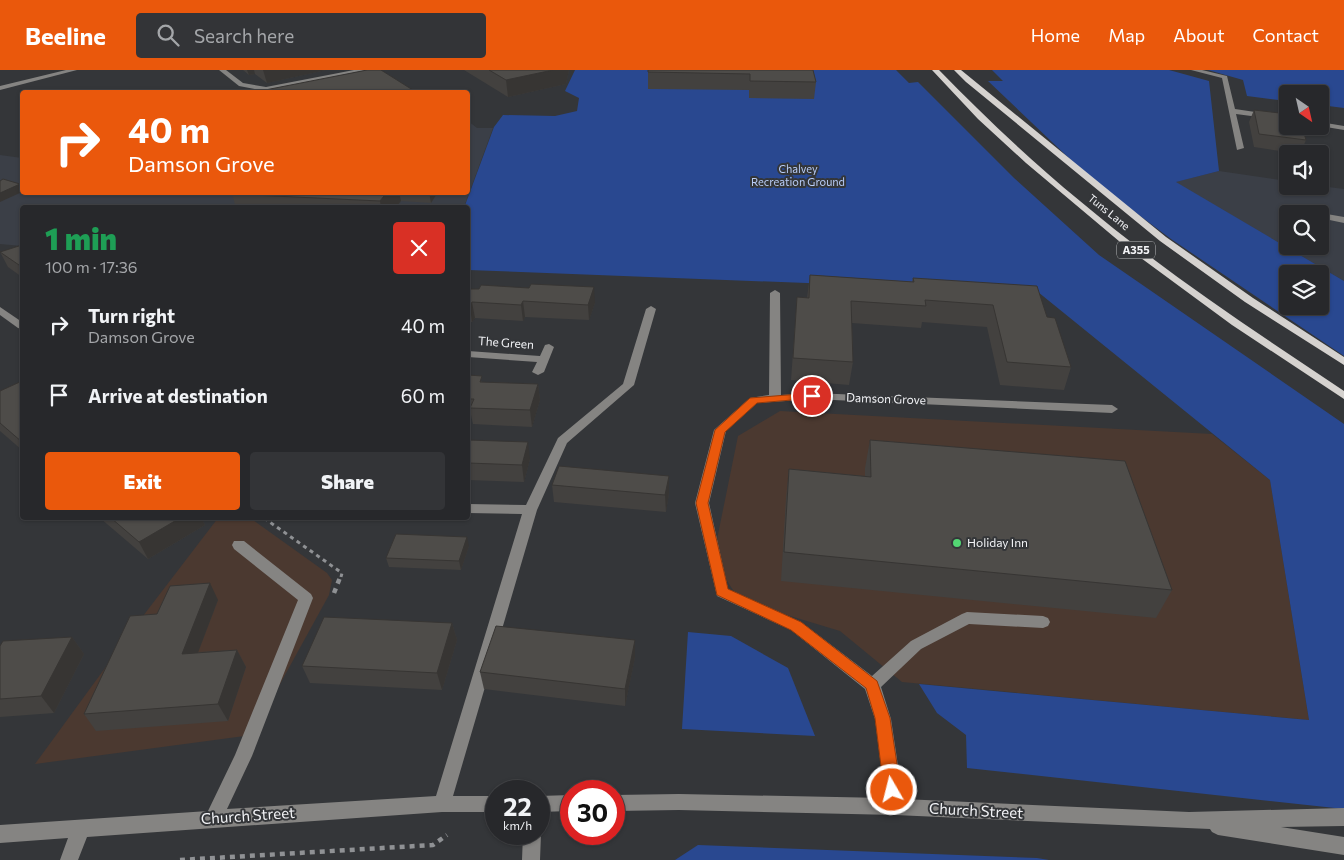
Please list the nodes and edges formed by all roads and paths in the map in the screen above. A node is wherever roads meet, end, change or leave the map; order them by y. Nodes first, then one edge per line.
1 (74, 70) edge
2 (222, 70) edge
3 (364, 70) edge
4 (935, 70) edge
5 (957, 70) edge
6 (1194, 70) edge
7 (0, 88) edge
8 (1232, 111) junction
9 (1279, 118) edge
10 (1329, 126) edge
11 (1344, 128) edge
12 (1240, 148) dead end
13 (1329, 217) edge
14 (1344, 220) edge
15 (775, 293) dead end
16 (651, 309) dead end
17 (0, 310) edge
18 (20, 325) edge
19 (548, 347) dead end
20 (470, 354) edge
21 (543, 359) junction
22 (1344, 362) edge
23 (538, 372) dead end
24 (1344, 396) edge
25 (775, 399) junction
26 (1112, 408) dead end
27 (470, 508) edge
28 (530, 510) junction
29 (239, 545) dead end
30 (1042, 622) dead end
31 (872, 685) junction
32 (625, 803) edge
33 (442, 804) junction
34 (485, 804) edge
35 (895, 807) junction
36 (485, 810) edge
37 (1344, 817) edge
38 (214, 818) junction
39 (1189, 821) junction
40 (81, 828) junction
41 (0, 834) edge
42 (532, 845) edge
43 (1344, 846) edge
44 (69, 860) edge
45 (180, 860) edge
46 (531, 860) edge

1 - 7 street
2 - 3 street
4 - 24 main road, Tuns Lane / A355
5 - 22 main road, Tuns Lane / A355
6 - 8 street
8 - 9 street
8 - 12 street
10 - 11 street
13 - 14 street
15 - 25 street
16 - 28 street
17 - 18 street
19 - 21 street, The Green
20 - 21 street, The Green
21 - 23 street, The Green
25 - 26 street, Damson Grove
25 - 31 street, Damson Grove
27 - 28 street
28 - 33 street
29 - 38 street
30 - 31 street
31 - 35 street
32 - 35 street, Church Street
33 - 34 street, Church Street
33 - 38 street, Church Street
35 - 39 street, Church Street
36 - 45 path
37 - 39 street, Church Street
38 - 40 street, Church Street
39 - 43 street, Church Street
40 - 41 street, Church Street
40 - 44 street
42 - 46 street

